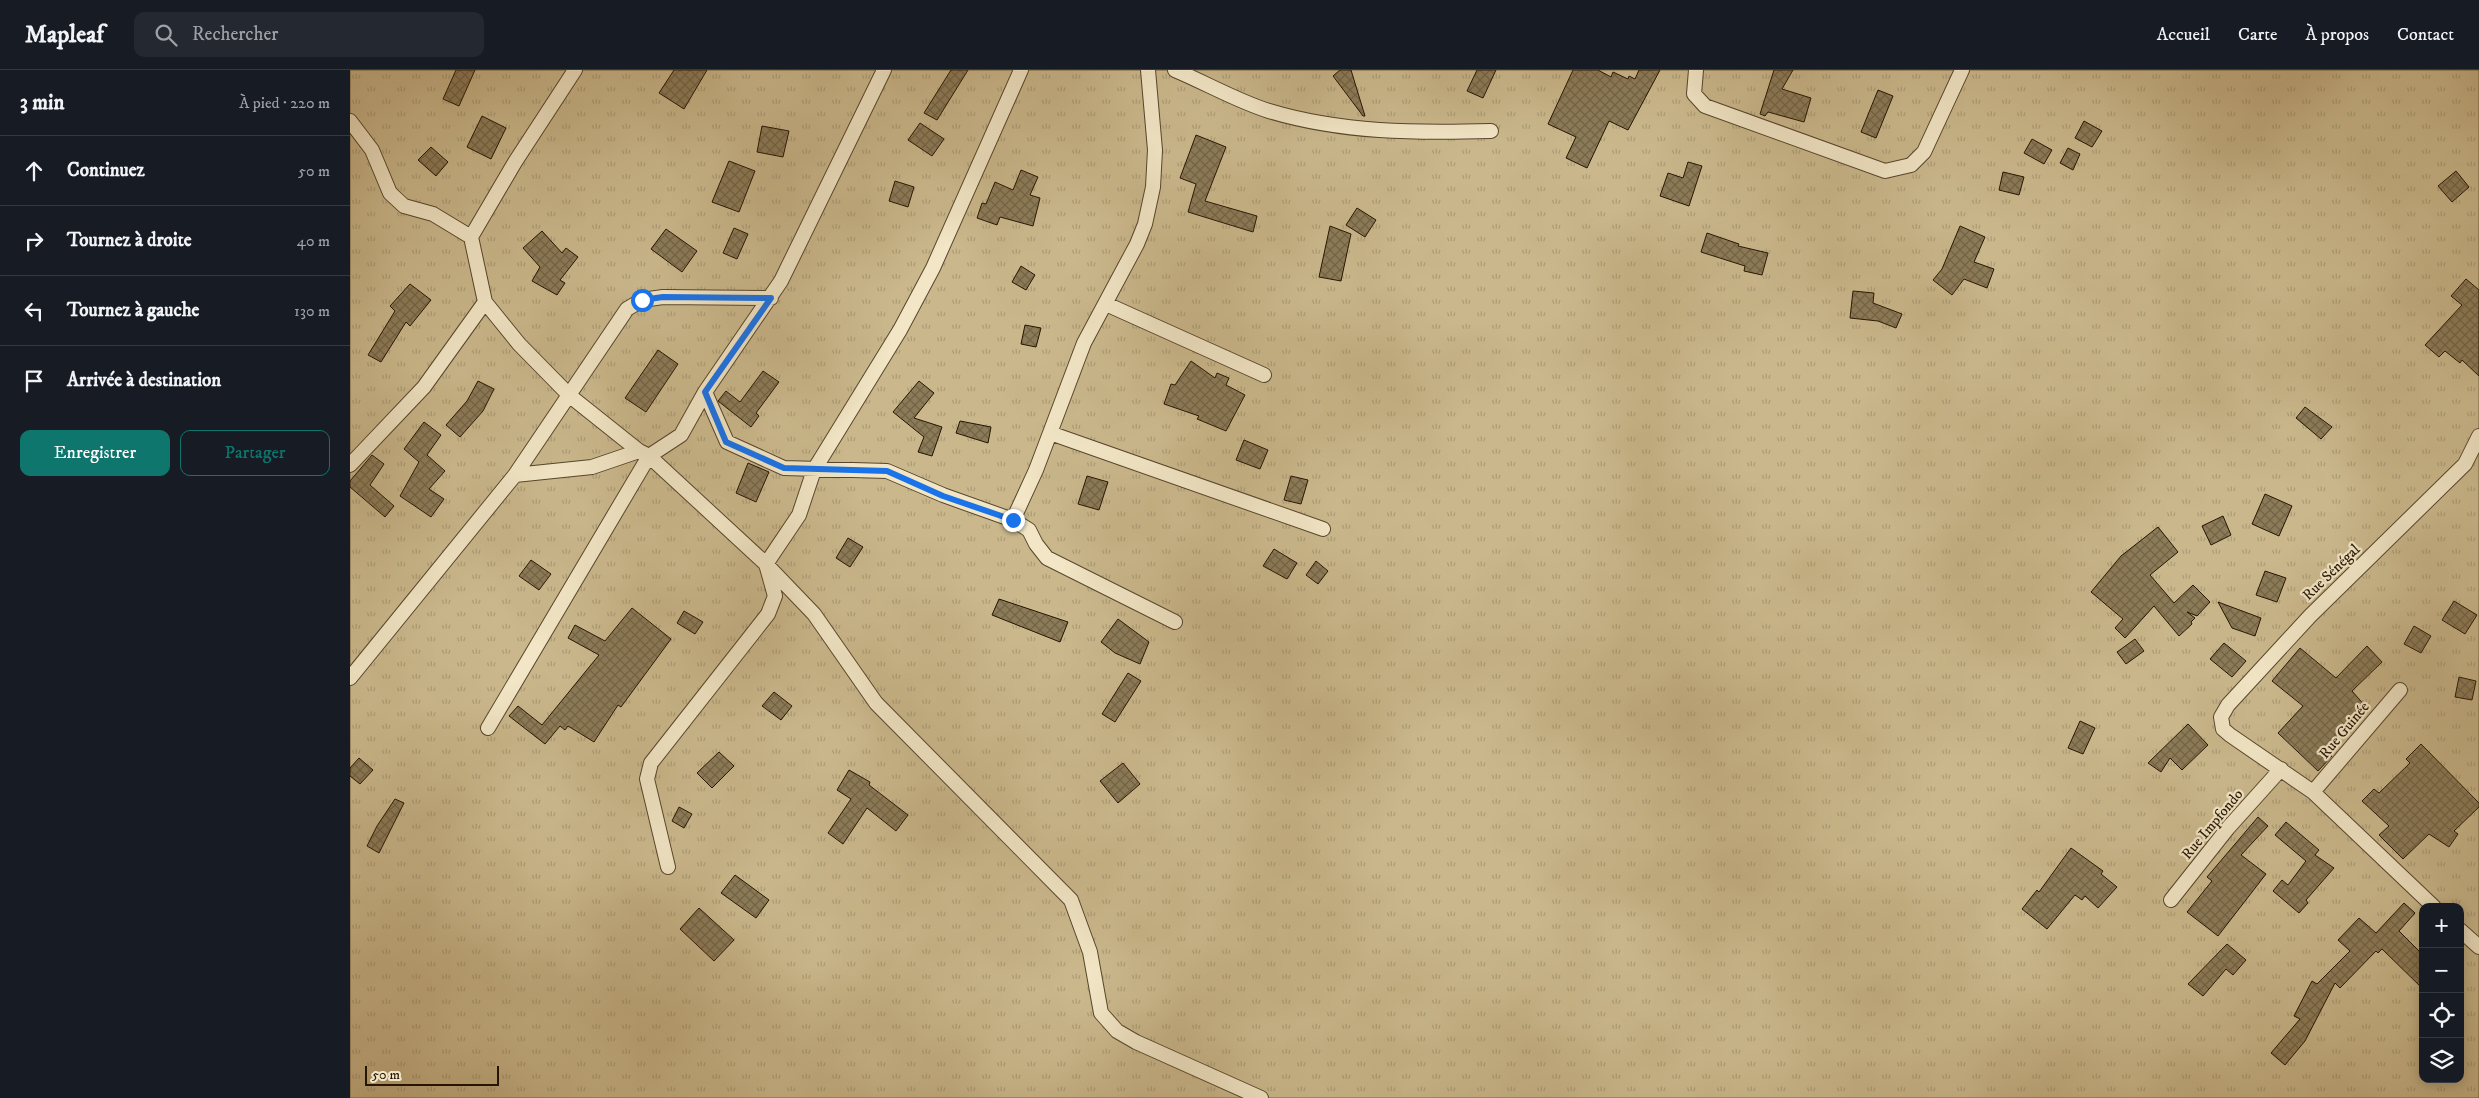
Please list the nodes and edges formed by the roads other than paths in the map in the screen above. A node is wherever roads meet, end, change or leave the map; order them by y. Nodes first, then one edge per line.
1 (575, 70) edge
2 (884, 70) edge
3 (1021, 70) edge
4 (1148, 70) edge
5 (1175, 70) edge
6 (1696, 70) edge
7 (1962, 70) edge
8 (350, 122) edge
9 (1491, 130) dead end
10 (471, 237) junction
11 (771, 298) junction
12 (485, 302) junction
13 (1106, 304) junction
14 (1264, 375) dead end
15 (705, 392) junction
16 (570, 396) junction
17 (1050, 433) junction
18 (2479, 436) edge
19 (644, 454) junction
20 (350, 465) edge
21 (814, 470) junction
22 (516, 475) junction
23 (1013, 520) junction
24 (1322, 530) dead end
25 (766, 564) junction
26 (1175, 622) dead end
27 (350, 678) edge
28 (2400, 690) dead end
29 (488, 728) dead end
30 (2281, 770) junction
31 (2313, 792) junction
32 (668, 867) dead end
33 (2171, 900) dead end
34 (2430, 903) edge
35 (2464, 934) edge
36 (2479, 947) edge
37 (1261, 1098) edge

1 - 10 street
2 - 11 street
3 - 21 street
4 - 13 street
5 - 9 street
6 - 7 street
8 - 10 street
10 - 12 street
11 - 15 street
11 - 16 street
12 - 16 street
12 - 20 street
13 - 14 street
13 - 17 street
15 - 19 street
15 - 21 street
16 - 19 street
16 - 22 street
17 - 23 street
17 - 24 street
18 - 30 street, Rue Sénégal
19 - 22 street
19 - 25 street
19 - 29 street
21 - 23 street
21 - 25 street
22 - 27 street
23 - 26 street
25 - 32 street
25 - 37 street
28 - 31 street, Rue Guinée
30 - 31 street
30 - 33 street, Rue Impfondo
31 - 34 street
35 - 36 street

